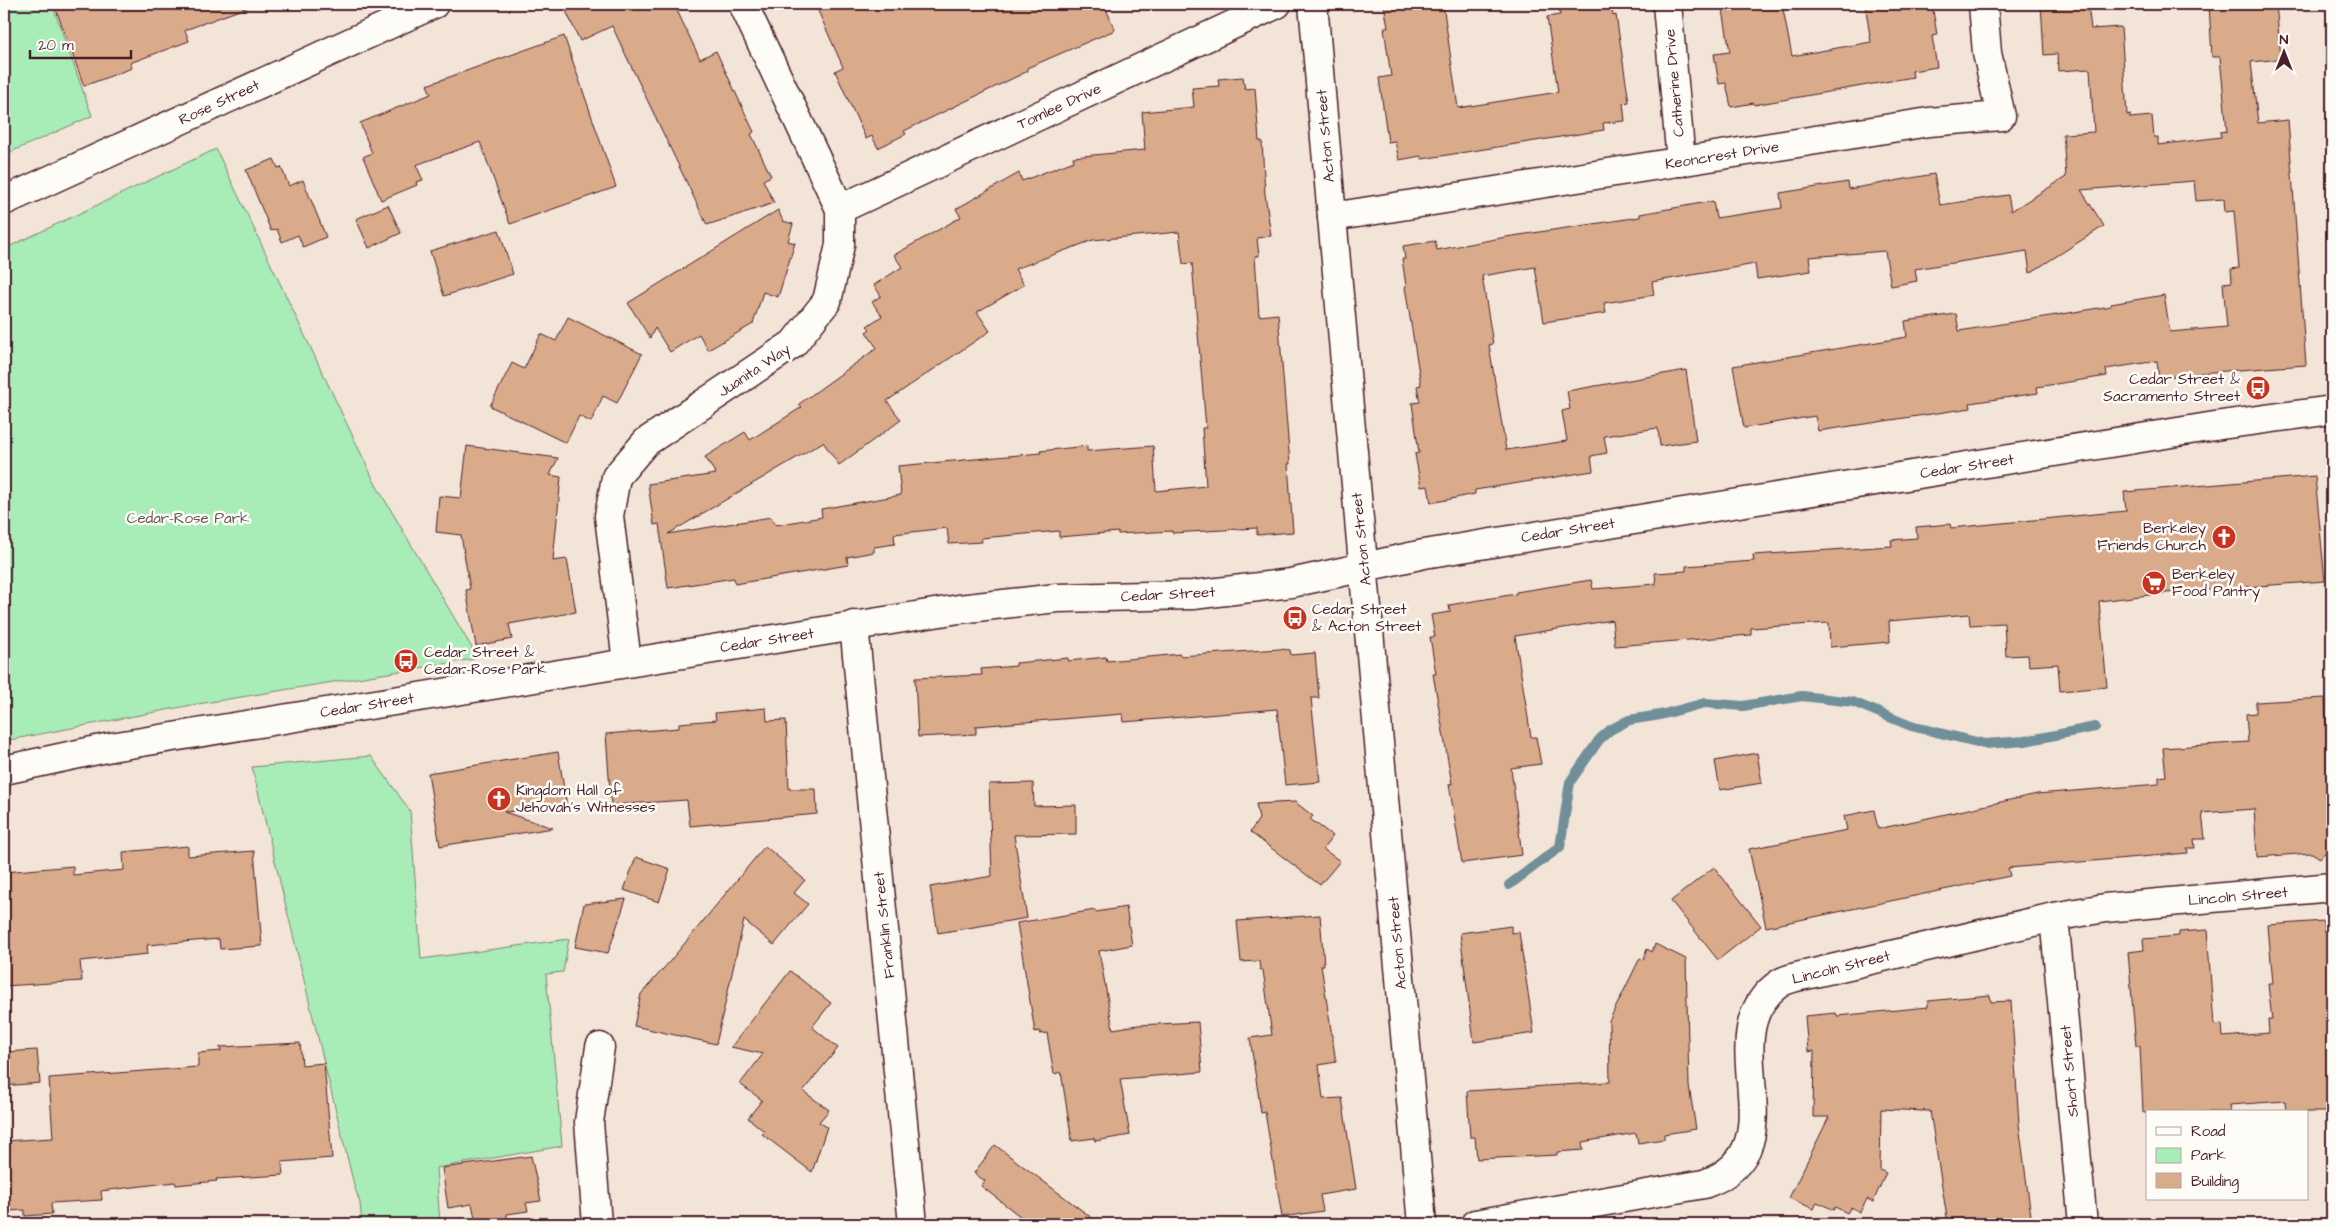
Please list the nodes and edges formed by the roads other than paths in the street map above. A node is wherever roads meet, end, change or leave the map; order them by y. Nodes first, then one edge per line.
1 (434, 4) edge
2 (743, 4) edge
3 (1277, 4) edge
4 (1313, 4) edge
5 (1668, 4) edge
6 (1983, 4) edge
7 (1680, 162) junction
8 (4, 201) edge
9 (840, 209) junction
10 (1332, 217) junction
11 (2332, 410) edge
12 (1363, 566) junction
13 (854, 625) junction
14 (627, 662) junction
15 (4, 770) edge
16 (2332, 887) edge
17 (2054, 917) junction
18 (600, 1047) dead end
19 (597, 1224) edge
20 (913, 1224) edge
21 (1422, 1224) edge
22 (1476, 1224) edge
23 (2083, 1224) edge

1 - 8 street, Rose Street
2 - 9 street, Juanita Way
3 - 9 street, Tomlee Drive
4 - 10 street, Acton Street
5 - 7 street, Catherine Drive
6 - 7 street, Keoncrest Drive
7 - 10 street, Keoncrest Drive
9 - 14 street, Juanita Way
10 - 12 street, Acton Street
11 - 12 street, Cedar Street
12 - 13 street, Cedar Street
12 - 21 street, Acton Street
13 - 14 street, Cedar Street
13 - 20 street, Franklin Street
14 - 15 street, Cedar Street
16 - 17 street, Lincoln Street
17 - 22 street, Lincoln Street
17 - 23 street, Short Street
18 - 19 street

